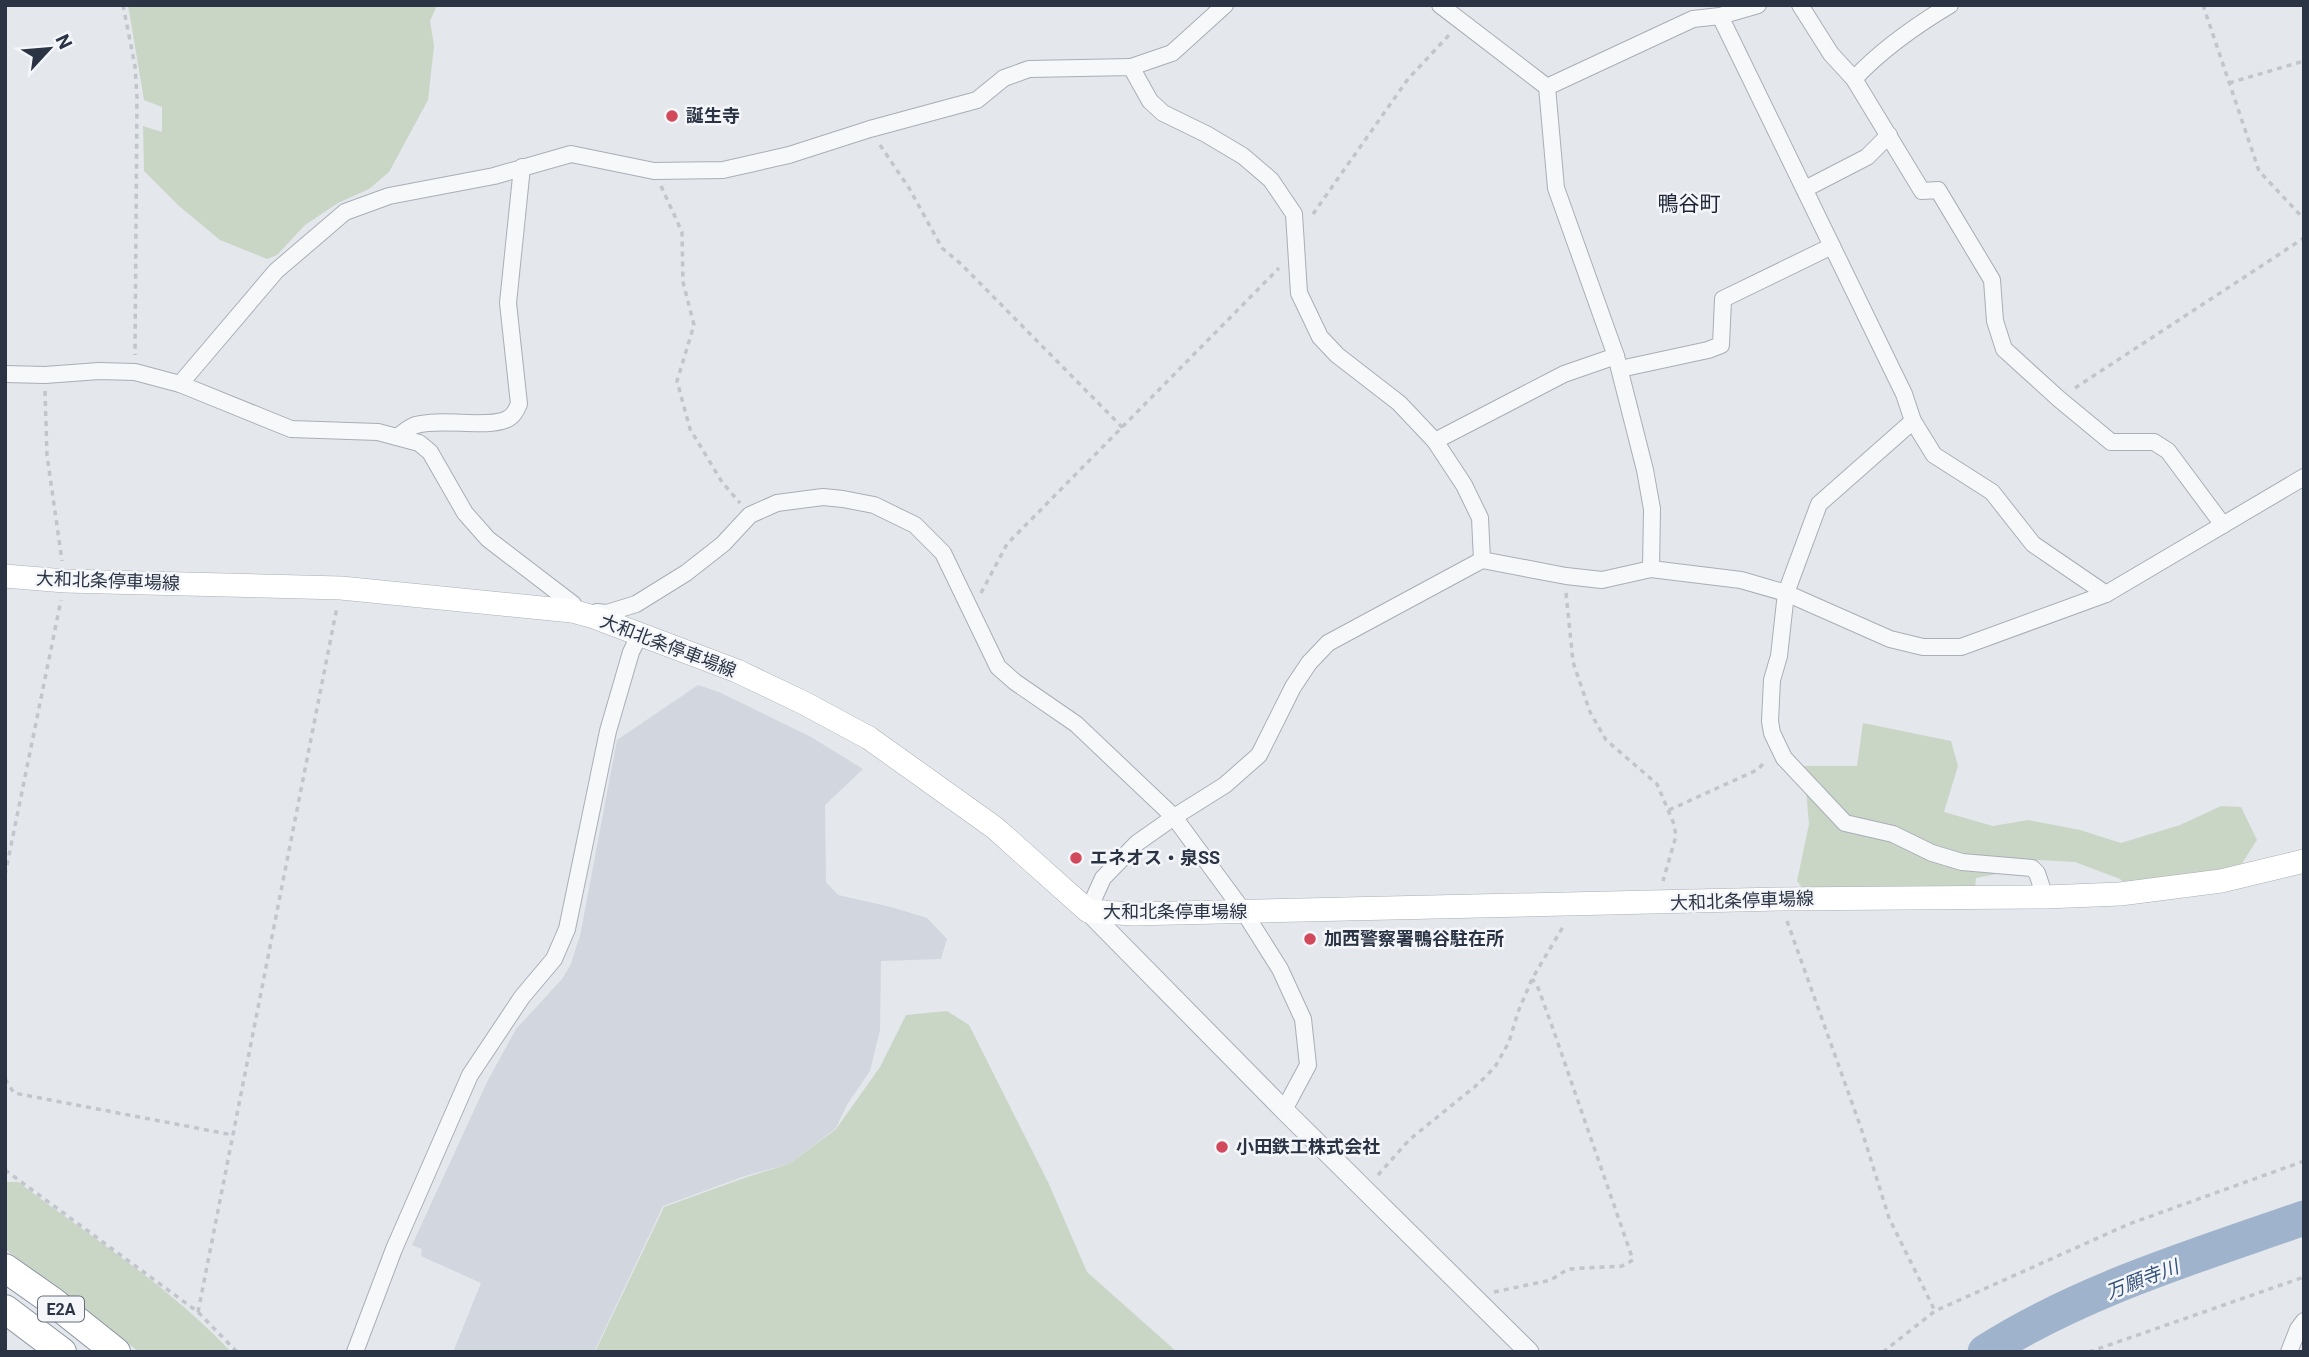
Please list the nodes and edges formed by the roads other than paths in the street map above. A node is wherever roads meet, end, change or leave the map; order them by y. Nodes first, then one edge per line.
1 (1225, 5) edge
2 (1440, 5) edge
3 (1758, 5) edge
4 (1800, 5) edge
5 (1950, 5) edge
6 (1720, 16) junction
7 (1131, 67) junction
8 (1854, 79) junction
9 (1547, 87) junction
10 (1889, 135) junction
11 (522, 167) junction
12 (1805, 189) junction
13 (1832, 246) junction
14 (1618, 362) junction
15 (5, 374) edge
16 (180, 384) junction
17 (1913, 421) junction
18 (397, 437) junction
19 (1435, 441) junction
20 (2304, 477) edge
21 (2222, 525) junction
22 (1482, 560) junction
23 (1651, 569) junction
24 (5, 576) edge
25 (1786, 593) junction
26 (2106, 594) junction
27 (583, 614) junction
28 (640, 634) junction
29 (1174, 817) junction
30 (2304, 861) edge
31 (2045, 897) junction
32 (1088, 911) junction
33 (1244, 912) junction
34 (1284, 1110) junction
35 (5, 1268) edge
36 (5, 1309) edge
37 (2304, 1321) edge
38 (62, 1352) edge
39 (116, 1352) edge
40 (355, 1352) edge
41 (1529, 1352) edge
42 (2289, 1352) edge

1 - 7 street
2 - 9 street
3 - 6 street
4 - 8 street
5 - 8 street
6 - 9 street
6 - 12 street
7 - 11 street
7 - 19 street
8 - 10 street
9 - 14 street
10 - 12 street
10 - 21 street
11 - 16 street
11 - 18 street
12 - 13 street
13 - 14 street
13 - 17 street
14 - 19 street
14 - 23 street
15 - 16 street
16 - 18 street
17 - 25 street
17 - 26 street
18 - 27 street
19 - 22 street
20 - 21 street
21 - 26 street
22 - 23 street
22 - 29 street
23 - 25 street
24 - 27 main road, 大和北条停車場線
25 - 26 street
25 - 31 street
27 - 28 main road, 大和北条停車場線
27 - 29 street
28 - 32 main road, 大和北条停車場線
28 - 40 street
29 - 32 street
29 - 33 street
30 - 31 main road, 大和北条停車場線
31 - 33 main road, 大和北条停車場線
32 - 33 main road, 大和北条停車場線
32 - 34 street
33 - 34 street
34 - 41 street
35 - 39 highway, E2A
36 - 38 highway, E2A
37 - 42 street

